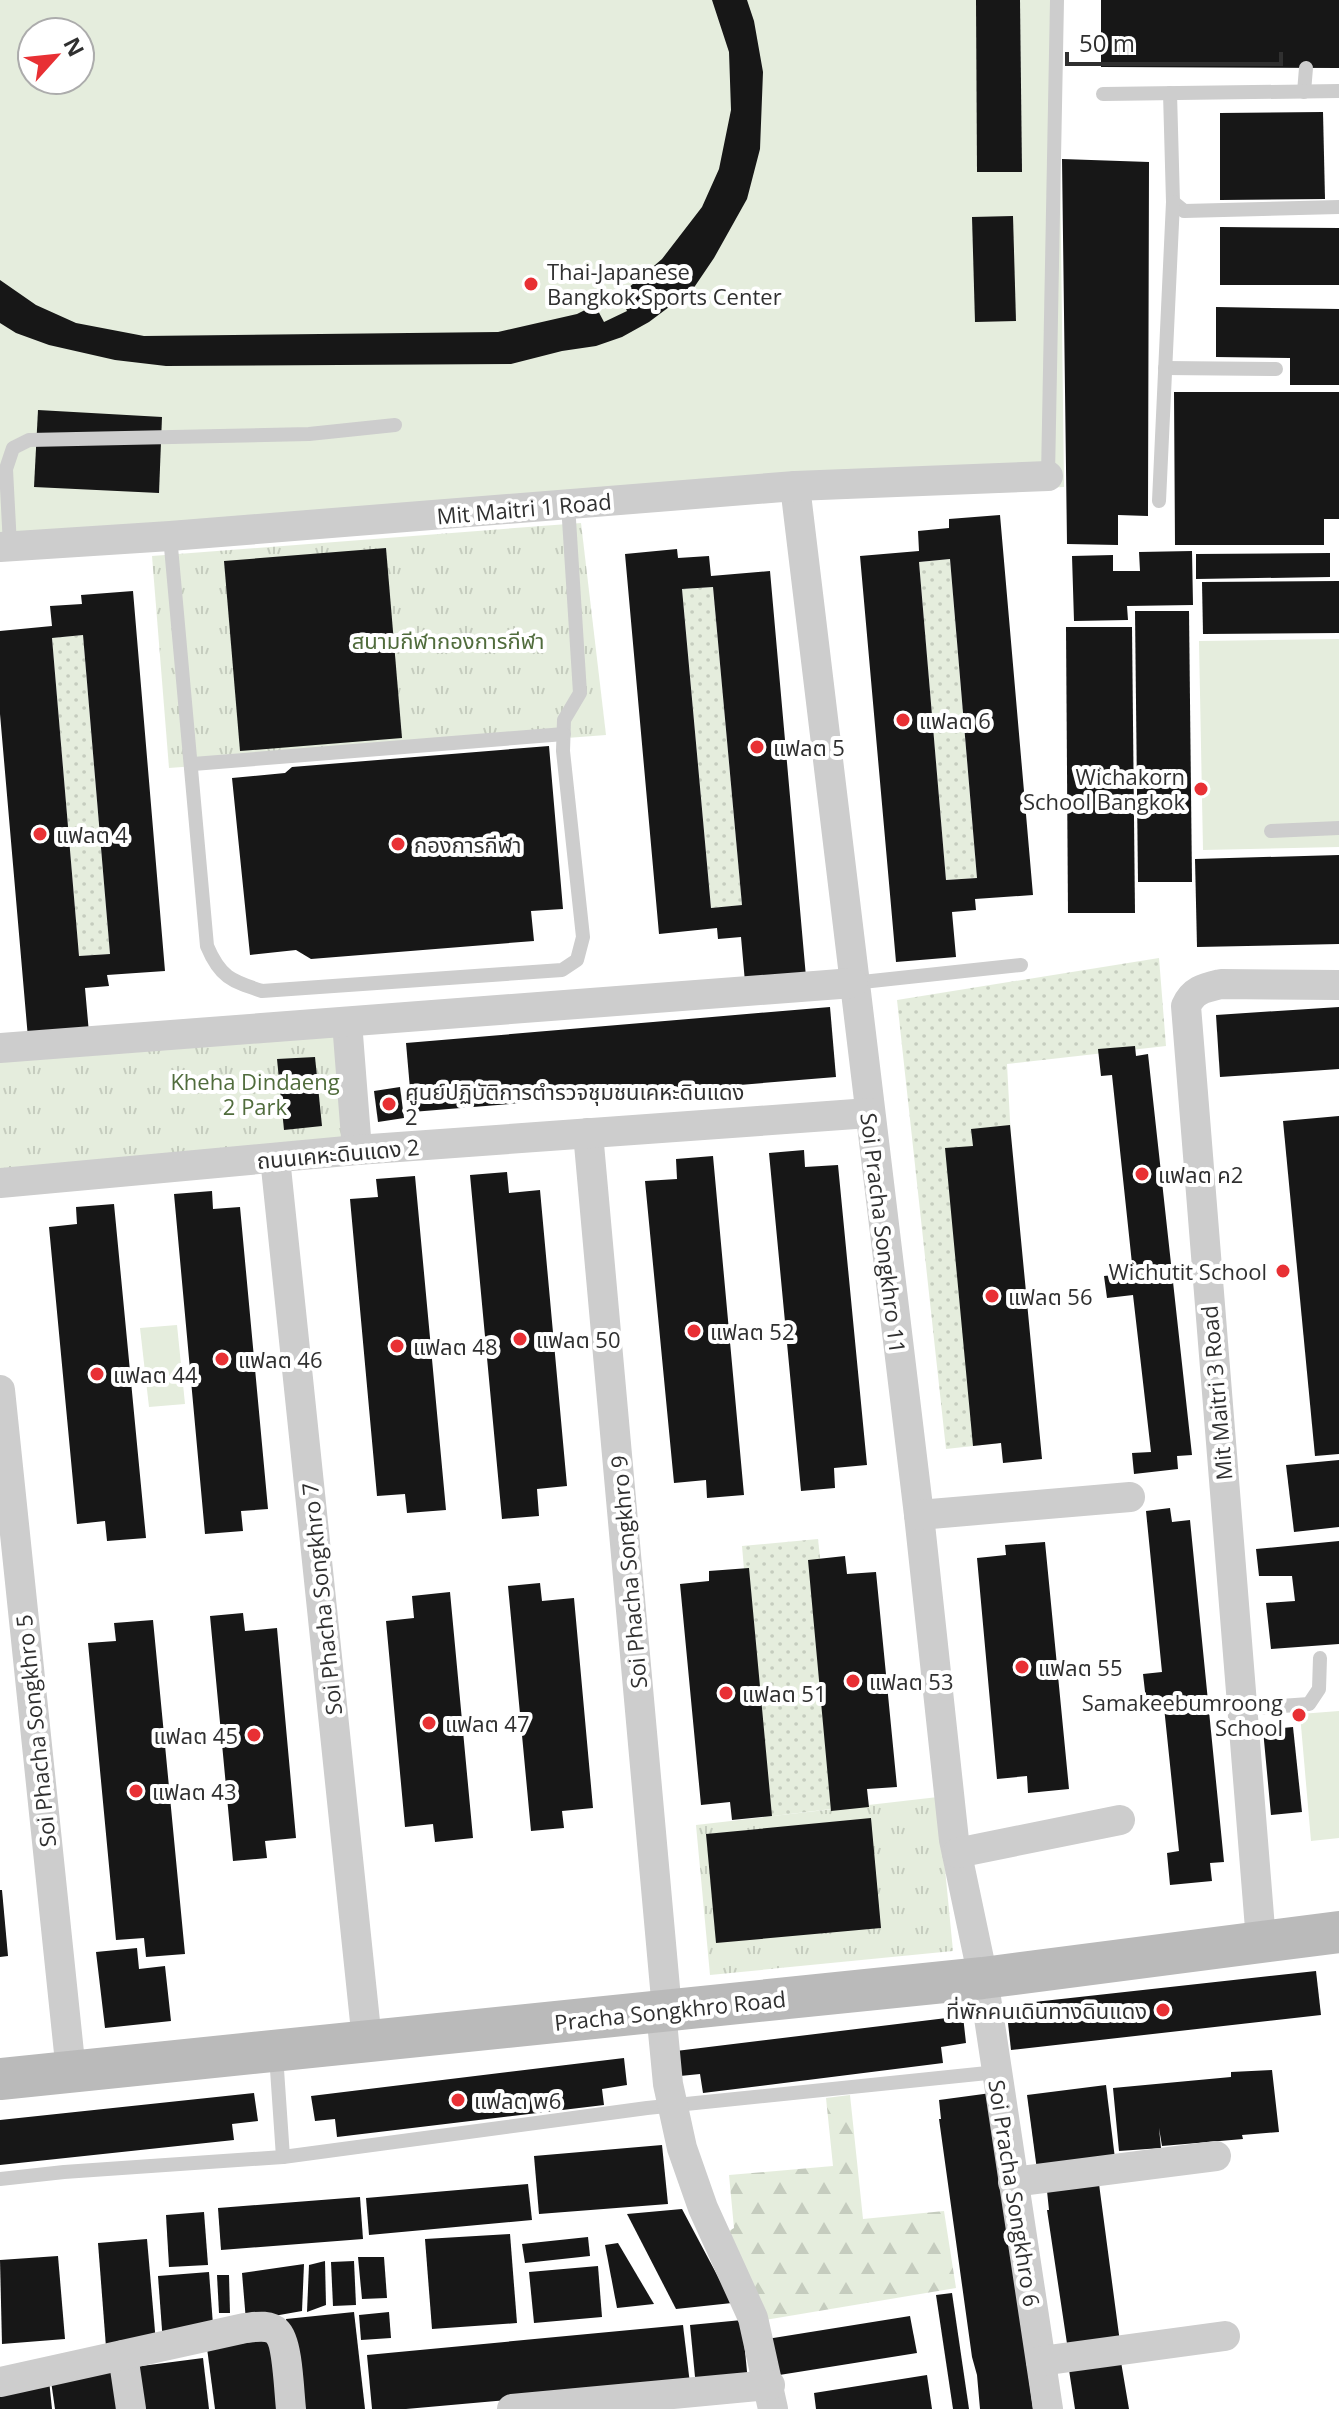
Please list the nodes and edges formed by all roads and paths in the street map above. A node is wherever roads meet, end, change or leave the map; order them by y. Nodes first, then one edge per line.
1 (1057, 0) edge
2 (1306, 68) dead end
3 (1339, 91) edge
4 (1304, 92) junction
5 (1170, 93) junction
6 (1103, 94) dead end
7 (1173, 202) junction
8 (1339, 207) edge
9 (1165, 368) junction
10 (1276, 369) dead end
11 (395, 425) dead end
12 (1048, 476) joint
13 (795, 486) junction
14 (1159, 501) dead end
15 (568, 504) junction
16 (170, 536) junction
17 (5, 546) edge
18 (564, 734) junction
19 (193, 764) junction
20 (1339, 828) edge
21 (1271, 831) dead end
22 (1021, 965) dead end
23 (853, 983) junction
24 (1339, 985) edge
25 (347, 1022) junction
26 (0, 1048) edge
27 (869, 1113) junction
28 (588, 1133) junction
29 (357, 1150) junction
30 (275, 1158) junction
31 (0, 1183) edge
32 (0, 1390) edge
33 (1130, 1497) dead end
34 (919, 1515) junction
35 (1320, 1658) dead end
36 (1241, 1709) junction
37 (1120, 1820) dead end
38 (957, 1853) junction
39 (1339, 1932) edge
40 (1261, 1941) junction
41 (983, 1978) junction
42 (664, 2010) junction
43 (367, 2041) junction
44 (276, 2051) junction
45 (71, 2072) junction
46 (997, 2072) junction
47 (0, 2079) edge
48 (673, 2105) junction
49 (1216, 2156) dead end
50 (283, 2157) junction
51 (0, 2179) edge
52 (1013, 2182) junction
53 (1225, 2336) dead end
54 (123, 2355) junction
55 (1041, 2361) junction
56 (0, 2382) edge
57 (771, 2397) edge
58 (131, 2409) edge
59 (291, 2409) edge
60 (512, 2409) edge
61 (1048, 2409) edge

1 - 12 lane
2 - 4 lane
3 - 4 lane
4 - 5 lane
5 - 6 lane
5 - 7 lane
7 - 8 lane
7 - 9 lane
9 - 10 lane
9 - 14 lane
11 - 17 lane
12 - 13 street, Mit Maitri 1 Road
13 - 15 street, Mit Maitri 1 Road
13 - 23 street, Soi Pracha Songkhro 11
15 - 16 street, Mit Maitri 1 Road
15 - 18 lane
16 - 17 street, Mit Maitri 1 Road
16 - 19 lane
18 - 19 lane
18 - 19 lane
20 - 21 lane
22 - 23 lane
23 - 25 street
23 - 27 street, Soi Pracha Songkhro 11
24 - 36 street, Mit Maitri 3 Road
25 - 26 street
25 - 29 street
27 - 28 street, ถนนเคหะดินแดง 2
27 - 34 street, Soi Pracha Songkhro 11
28 - 29 street, ถนนเคหะดินแดง 2
28 - 42 street, Soi Phacha Songkhro 9
29 - 30 street, ถนนเคหะดินแดง 2
30 - 31 street, ถนนเคหะดินแดง 2
30 - 43 street, Soi Phacha Songkhro 7
32 - 45 street, Soi Phacha Songkhro 5
33 - 34 street
34 - 38 street, Soi Pracha Songkhro 11
35 - 36 lane
36 - 40 street, Mit Maitri 3 Road
37 - 38 street
38 - 41 street, Soi Pracha Songkhro 11
39 - 40 street, Pracha Songkhro Road
40 - 41 street, Pracha Songkhro Road
41 - 42 street, Pracha Songkhro Road
41 - 46 street, Soi Pracha Songkhro 6
42 - 43 street, Pracha Songkhro Road
42 - 48 street, Soi Phacha Songkhro 9
43 - 44 street, Pracha Songkhro Road
44 - 45 street, Pracha Songkhro Road
44 - 50 lane
45 - 47 street, Pracha Songkhro Road
46 - 48 lane
46 - 52 street, Soi Pracha Songkhro 6
48 - 50 lane
48 - 57 street, Soi Phacha Songkhro 9
49 - 52 street
50 - 51 lane
52 - 55 street, Soi Pracha Songkhro 6
53 - 55 street
54 - 56 street
54 - 58 street
54 - 59 street
55 - 61 street, Soi Pracha Songkhro 6
57 - 60 street

